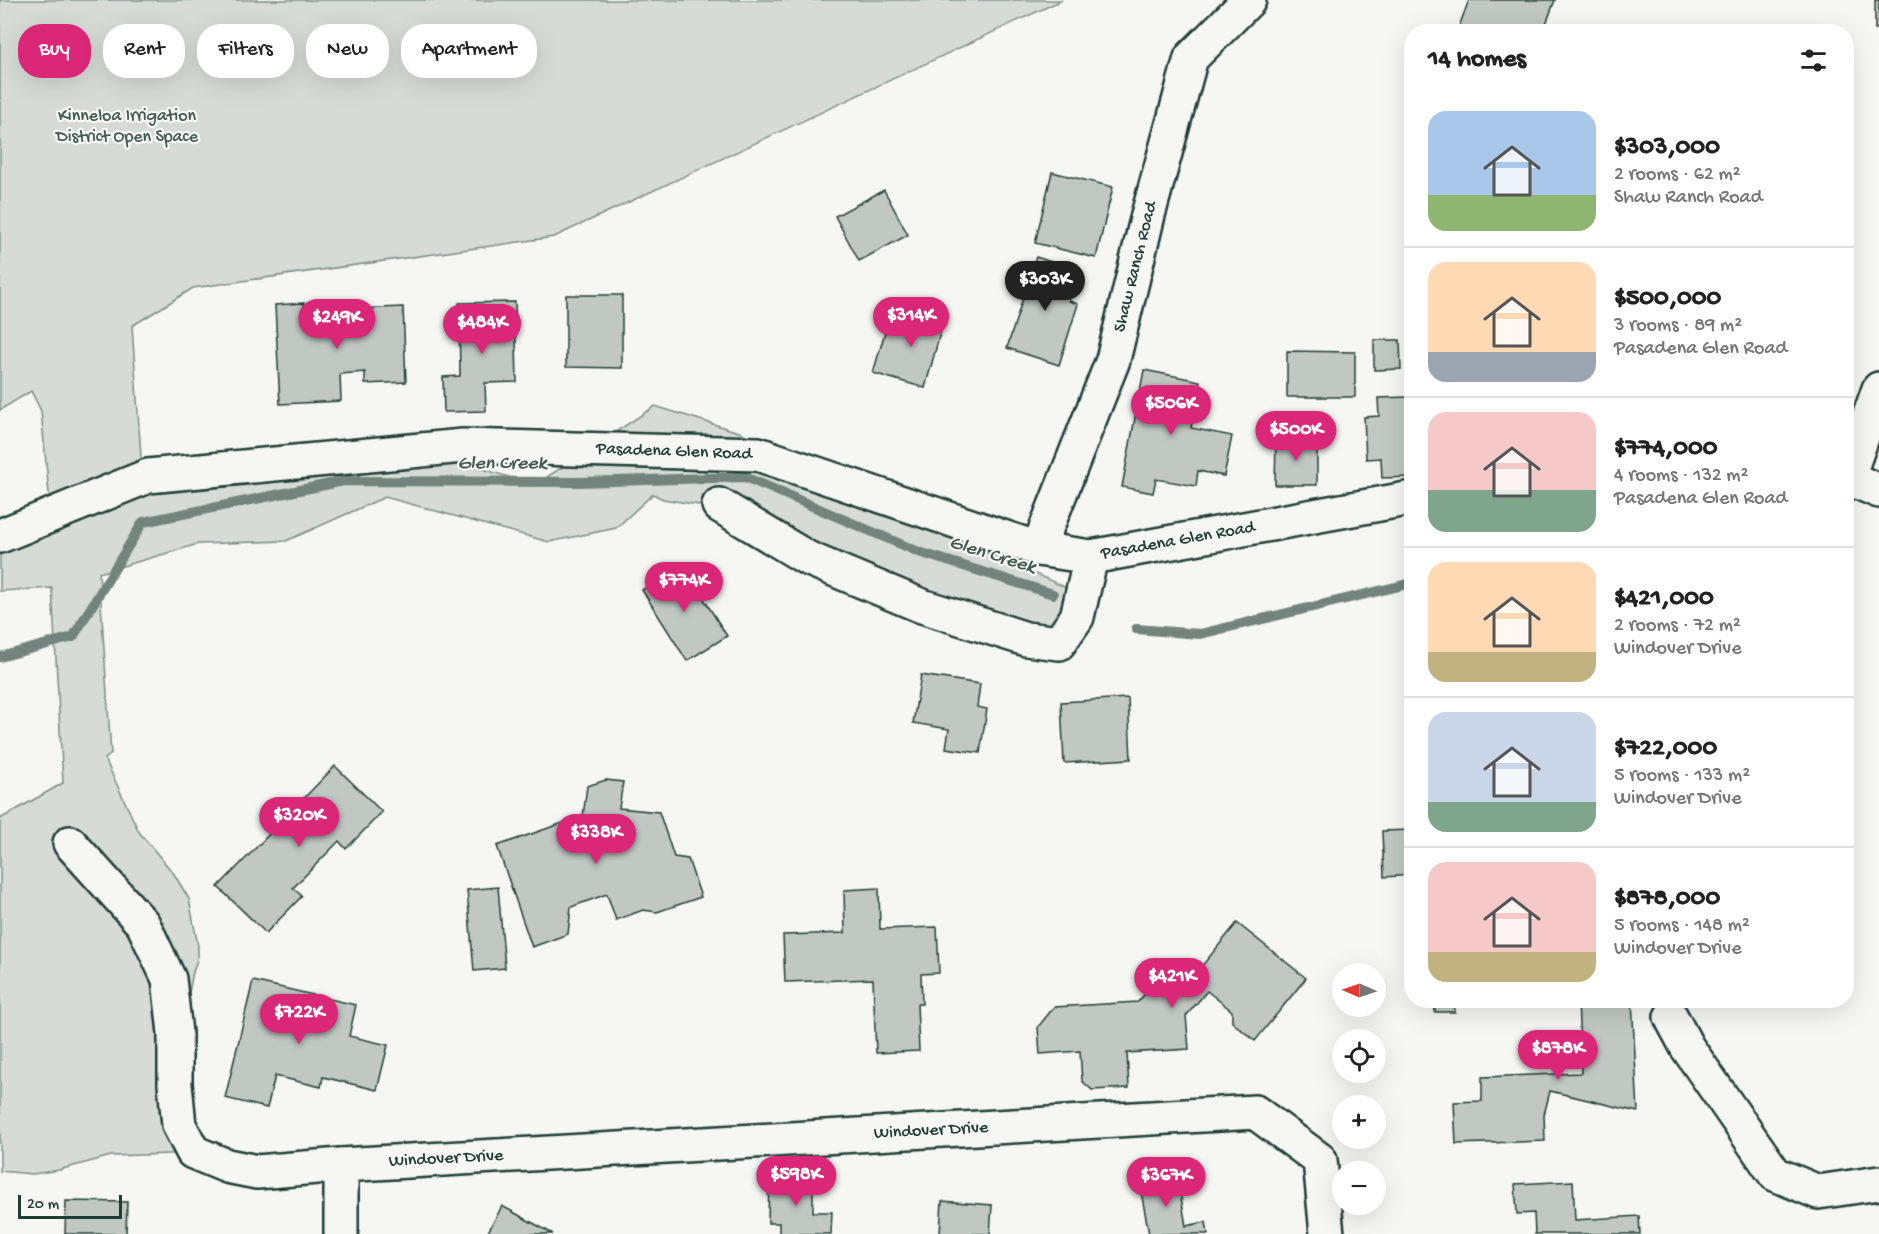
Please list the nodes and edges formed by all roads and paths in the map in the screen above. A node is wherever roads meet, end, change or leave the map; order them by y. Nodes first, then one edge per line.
1 (1250, 0) edge
2 (1879, 389) edge
3 (1854, 458) edge
4 (1854, 480) edge
5 (1879, 491) edge
6 (1404, 499) edge
7 (719, 505) dead end
8 (0, 536) edge
9 (1038, 549) junction
10 (1091, 557) junction
11 (70, 843) dead end
12 (1671, 1017) dead end
13 (341, 1165) junction
14 (1879, 1183) edge
15 (341, 1234) edge
16 (1327, 1234) edge

1 - 9 street, Shaw Ranch Road
2 - 3 street
4 - 5 street
6 - 10 street, Pasadena Glen Road
7 - 10 street
8 - 9 street, Pasadena Glen Road
9 - 10 street, Pasadena Glen Road
11 - 13 street, Windover Drive
12 - 14 street
13 - 15 street
13 - 16 street, Windover Drive

